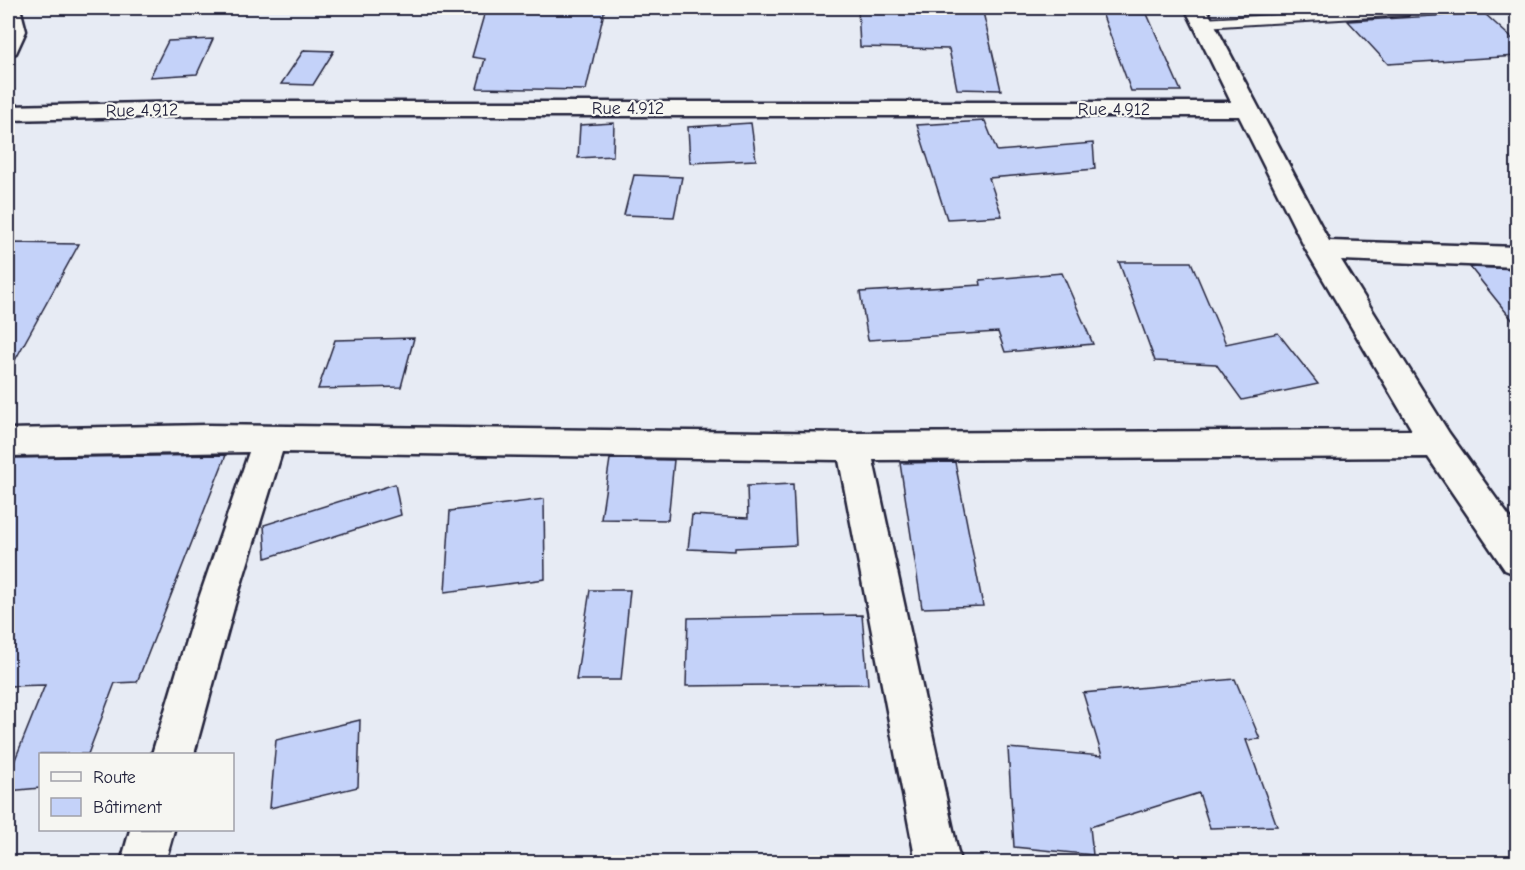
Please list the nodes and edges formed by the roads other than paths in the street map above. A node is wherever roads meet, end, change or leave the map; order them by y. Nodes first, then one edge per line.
1 (10, 8) edge
2 (1403, 12) dead end
3 (1199, 15) edge
4 (8, 48) edge
5 (1249, 109) junction
6 (8, 113) edge
7 (1320, 250) junction
8 (1518, 257) edge
9 (270, 439) junction
10 (8, 442) edge
11 (1437, 443) junction
12 (853, 447) junction
13 (1518, 559) edge
14 (173, 753) edge
15 (152, 831) edge
16 (143, 862) edge
17 (938, 862) edge

1 - 4 street
2 - 3 lane
3 - 5 street
5 - 6 street, Rue 4.912
5 - 7 street
7 - 8 street
7 - 11 street
9 - 10 street
9 - 12 street
9 - 14 street
11 - 12 street
11 - 13 street
12 - 17 street
15 - 16 street

